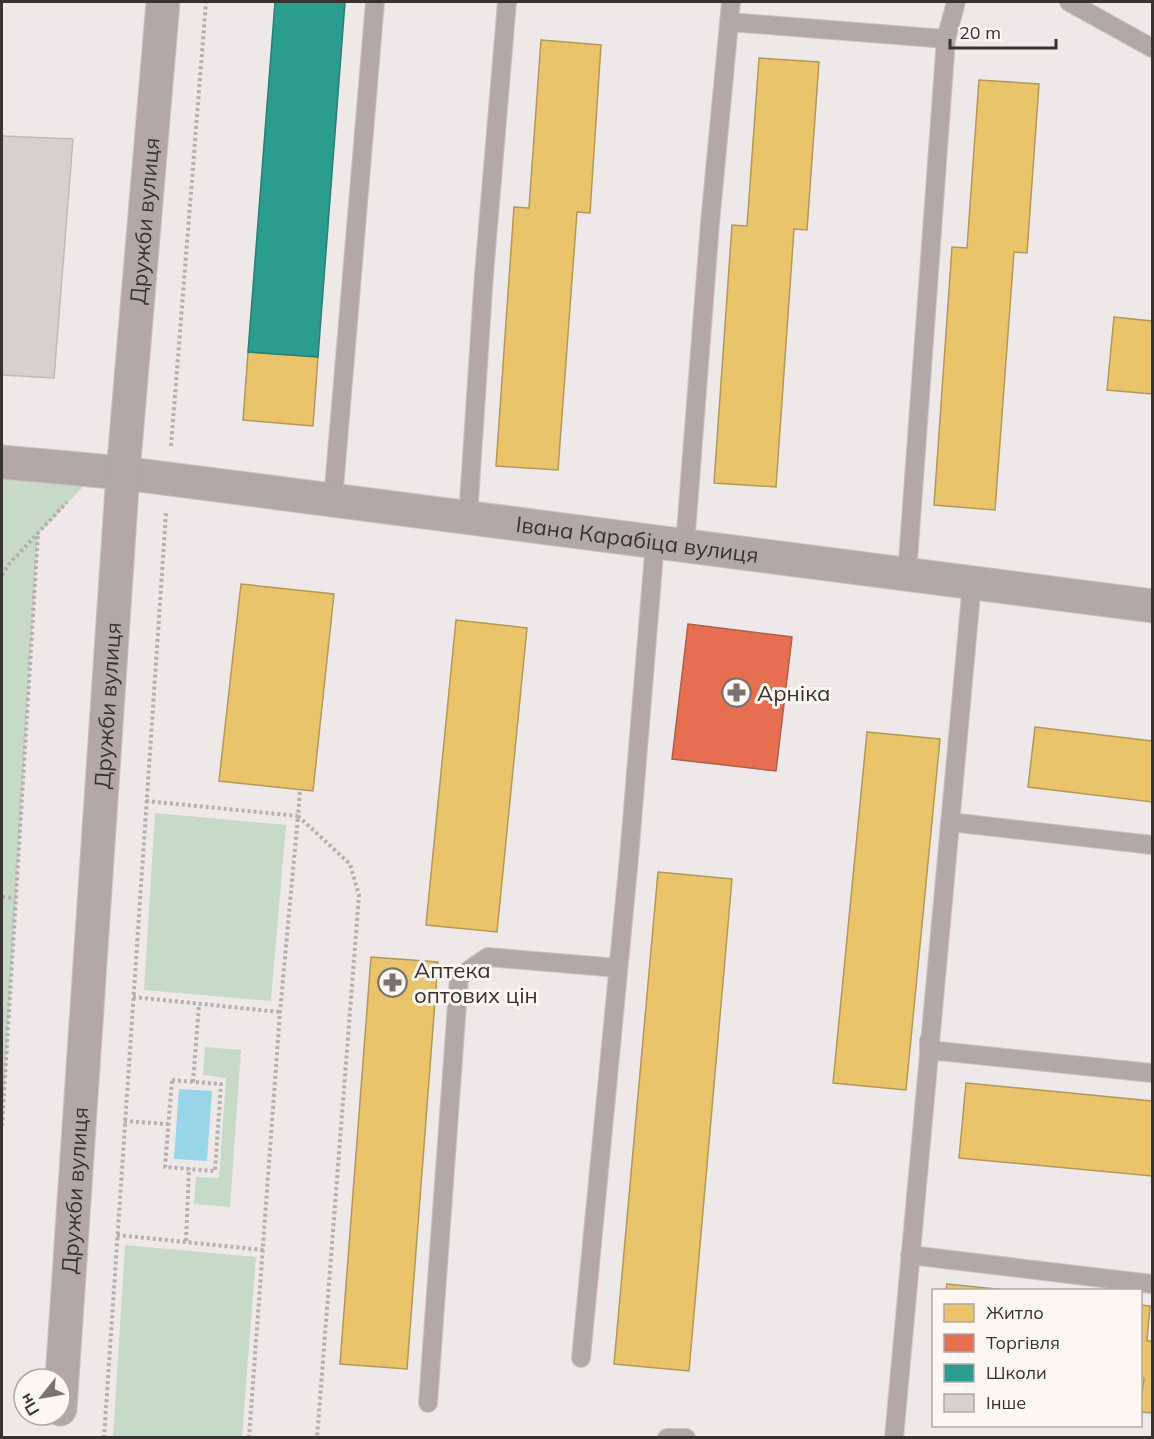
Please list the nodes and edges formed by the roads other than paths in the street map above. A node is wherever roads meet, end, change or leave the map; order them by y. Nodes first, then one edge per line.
1 (163, 2) edge
2 (375, 2) edge
3 (507, 2) edge
4 (731, 2) edge
5 (956, 2) edge
6 (1069, 2) edge
7 (729, 22) junction
8 (946, 39) junction
9 (1152, 48) edge
10 (2, 462) edge
11 (111, 472) junction
12 (333, 500) junction
13 (468, 517) junction
14 (670, 543) junction
15 (907, 574) junction
16 (972, 583) junction
17 (1152, 606) edge
18 (950, 822) junction
19 (1152, 845) edge
20 (618, 968) junction
21 (929, 1050) junction
22 (1152, 1073) edge
23 (910, 1255) junction
24 (1152, 1284) edge
25 (581, 1358) dead end
26 (62, 1367) edge
27 (428, 1403) dead end
28 (894, 1437) edge

1 - 11 street, Дружби вулиця
2 - 12 lane
3 - 13 lane
4 - 7 lane
5 - 8 lane
6 - 9 lane
7 - 8 lane
7 - 14 lane
8 - 15 lane
10 - 11 street, Івана Карабіца вулиця
11 - 12 street, Івана Карабіца вулиця
11 - 26 street, Дружби вулиця
12 - 13 street, Івана Карабіца вулиця
13 - 14 street, Івана Карабіца вулиця
14 - 15 street, Івана Карабіца вулиця
14 - 20 lane
15 - 16 street, Івана Карабіца вулиця
16 - 17 street, Івана Карабіца вулиця
16 - 18 lane
18 - 19 lane
18 - 21 lane
20 - 25 lane
20 - 27 lane
21 - 22 lane
21 - 23 lane
23 - 24 lane
23 - 28 lane

